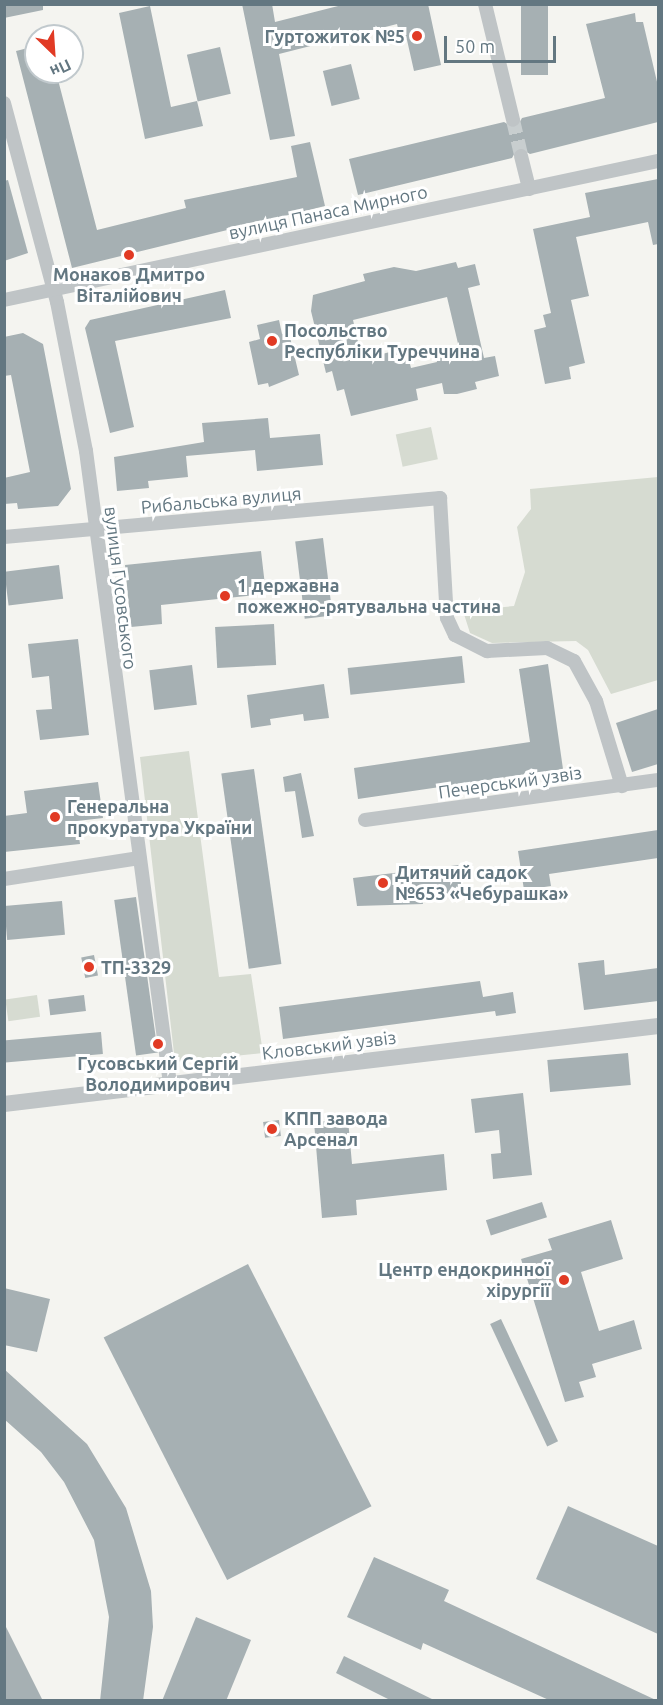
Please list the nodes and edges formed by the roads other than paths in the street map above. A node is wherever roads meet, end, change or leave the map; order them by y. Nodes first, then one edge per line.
1 (485, 4) edge
2 (4, 103) edge
3 (513, 120) tunnel mouth
4 (521, 156) tunnel mouth
5 (658, 160) edge
6 (529, 189) junction
7 (54, 288) junction
8 (4, 300) edge
9 (95, 529) junction
10 (4, 537) edge
11 (658, 780) edge
12 (622, 786) junction
13 (365, 820) dead end
14 (139, 858) junction
15 (4, 879) edge
16 (658, 1026) edge
17 (170, 1084) junction
18 (4, 1104) edge

1 - 3 street
2 - 7 street, вулиця Гусовського
4 - 6 street
5 - 6 street, вулиця Панаса Мирного
6 - 7 street, вулиця Панаса Мирного
7 - 8 street, вулиця Панаса Мирного
7 - 9 street, вулиця Гусовського
9 - 10 street, Рибальська вулиця
9 - 12 street, Рибальська вулиця
9 - 14 street, вулиця Гусовського
11 - 12 street, Печерський узвіз
12 - 13 street, Печерський узвіз
14 - 15 street
14 - 17 street, вулиця Гусовського
16 - 17 street, Кловський узвіз
17 - 18 street, Кловський узвіз

